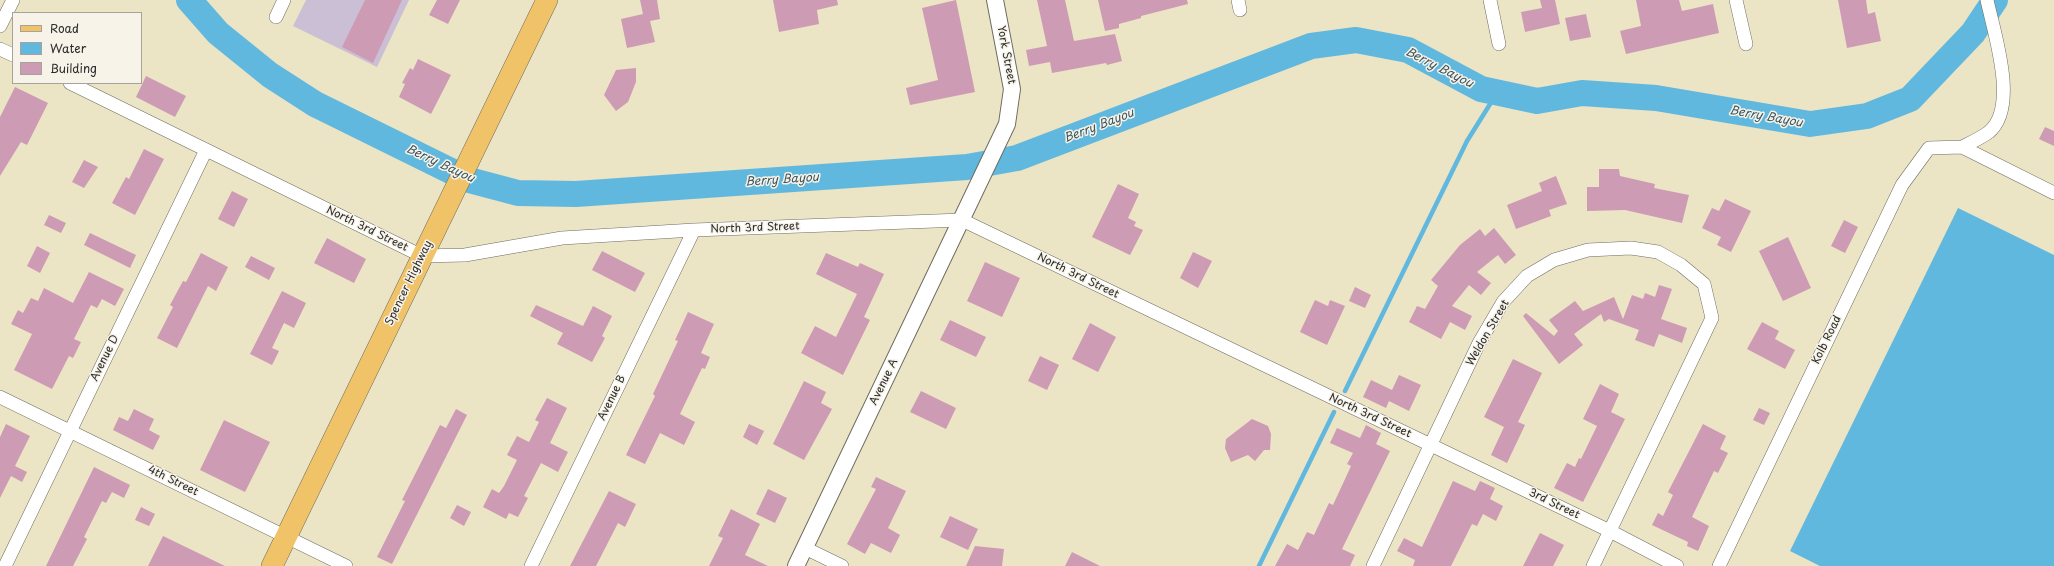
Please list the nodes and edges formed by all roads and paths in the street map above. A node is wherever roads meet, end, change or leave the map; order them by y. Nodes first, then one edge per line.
1 (13, 0) edge
2 (284, 0) edge
3 (547, 0) edge
4 (995, 0) edge
5 (1490, 0) edge
6 (1736, 0) edge
7 (1987, 0) edge
8 (276, 17) dead end
9 (0, 26) edge
10 (1500, 44) dead end
11 (1746, 44) dead end
12 (0, 49) edge
13 (12, 55) edge
14 (72, 84) edge
15 (1962, 147) junction
16 (206, 150) junction
17 (2054, 194) edge
18 (972, 198) joint
19 (962, 220) junction
20 (694, 230) junction
21 (422, 256) junction
22 (0, 397) edge
23 (70, 431) junction
24 (1431, 444) junction
25 (1610, 531) junction
26 (286, 536) junction
27 (805, 548) junction
28 (5, 566) edge
29 (272, 566) edge
30 (346, 566) edge
31 (531, 566) edge
32 (796, 566) edge
33 (842, 566) edge
34 (1373, 566) edge
35 (1593, 566) edge
36 (1677, 566) edge
37 (1718, 566) edge

1 - 9 street
2 - 8 street
3 - 21 main road, Spencer Highway
4 - 18 street, York Street
5 - 10 street
6 - 11 street
7 - 15 street
12 - 13 street
14 - 16 street, North 3rd Street
15 - 17 street
15 - 37 street, Kolb Road
16 - 21 street, North 3rd Street
16 - 23 street, Avenue D
18 - 19 street, Avenue A
19 - 20 street, North 3rd Street
19 - 24 street, North 3rd Street
19 - 27 street, Avenue A
20 - 21 street, North 3rd Street
20 - 31 street, Avenue B
21 - 26 main road, Spencer Highway
22 - 23 street, 4th Street
23 - 26 street, 4th Street
23 - 28 street, Avenue D
24 - 25 street, 3rd Street
24 - 25 street, Weldon Street
24 - 34 street, Weldon Street
25 - 35 street, Weldon Street
25 - 36 street, 3rd Street
26 - 29 main road, Spencer Highway
26 - 30 street, 4th Street
27 - 32 street, Avenue A
27 - 33 street

